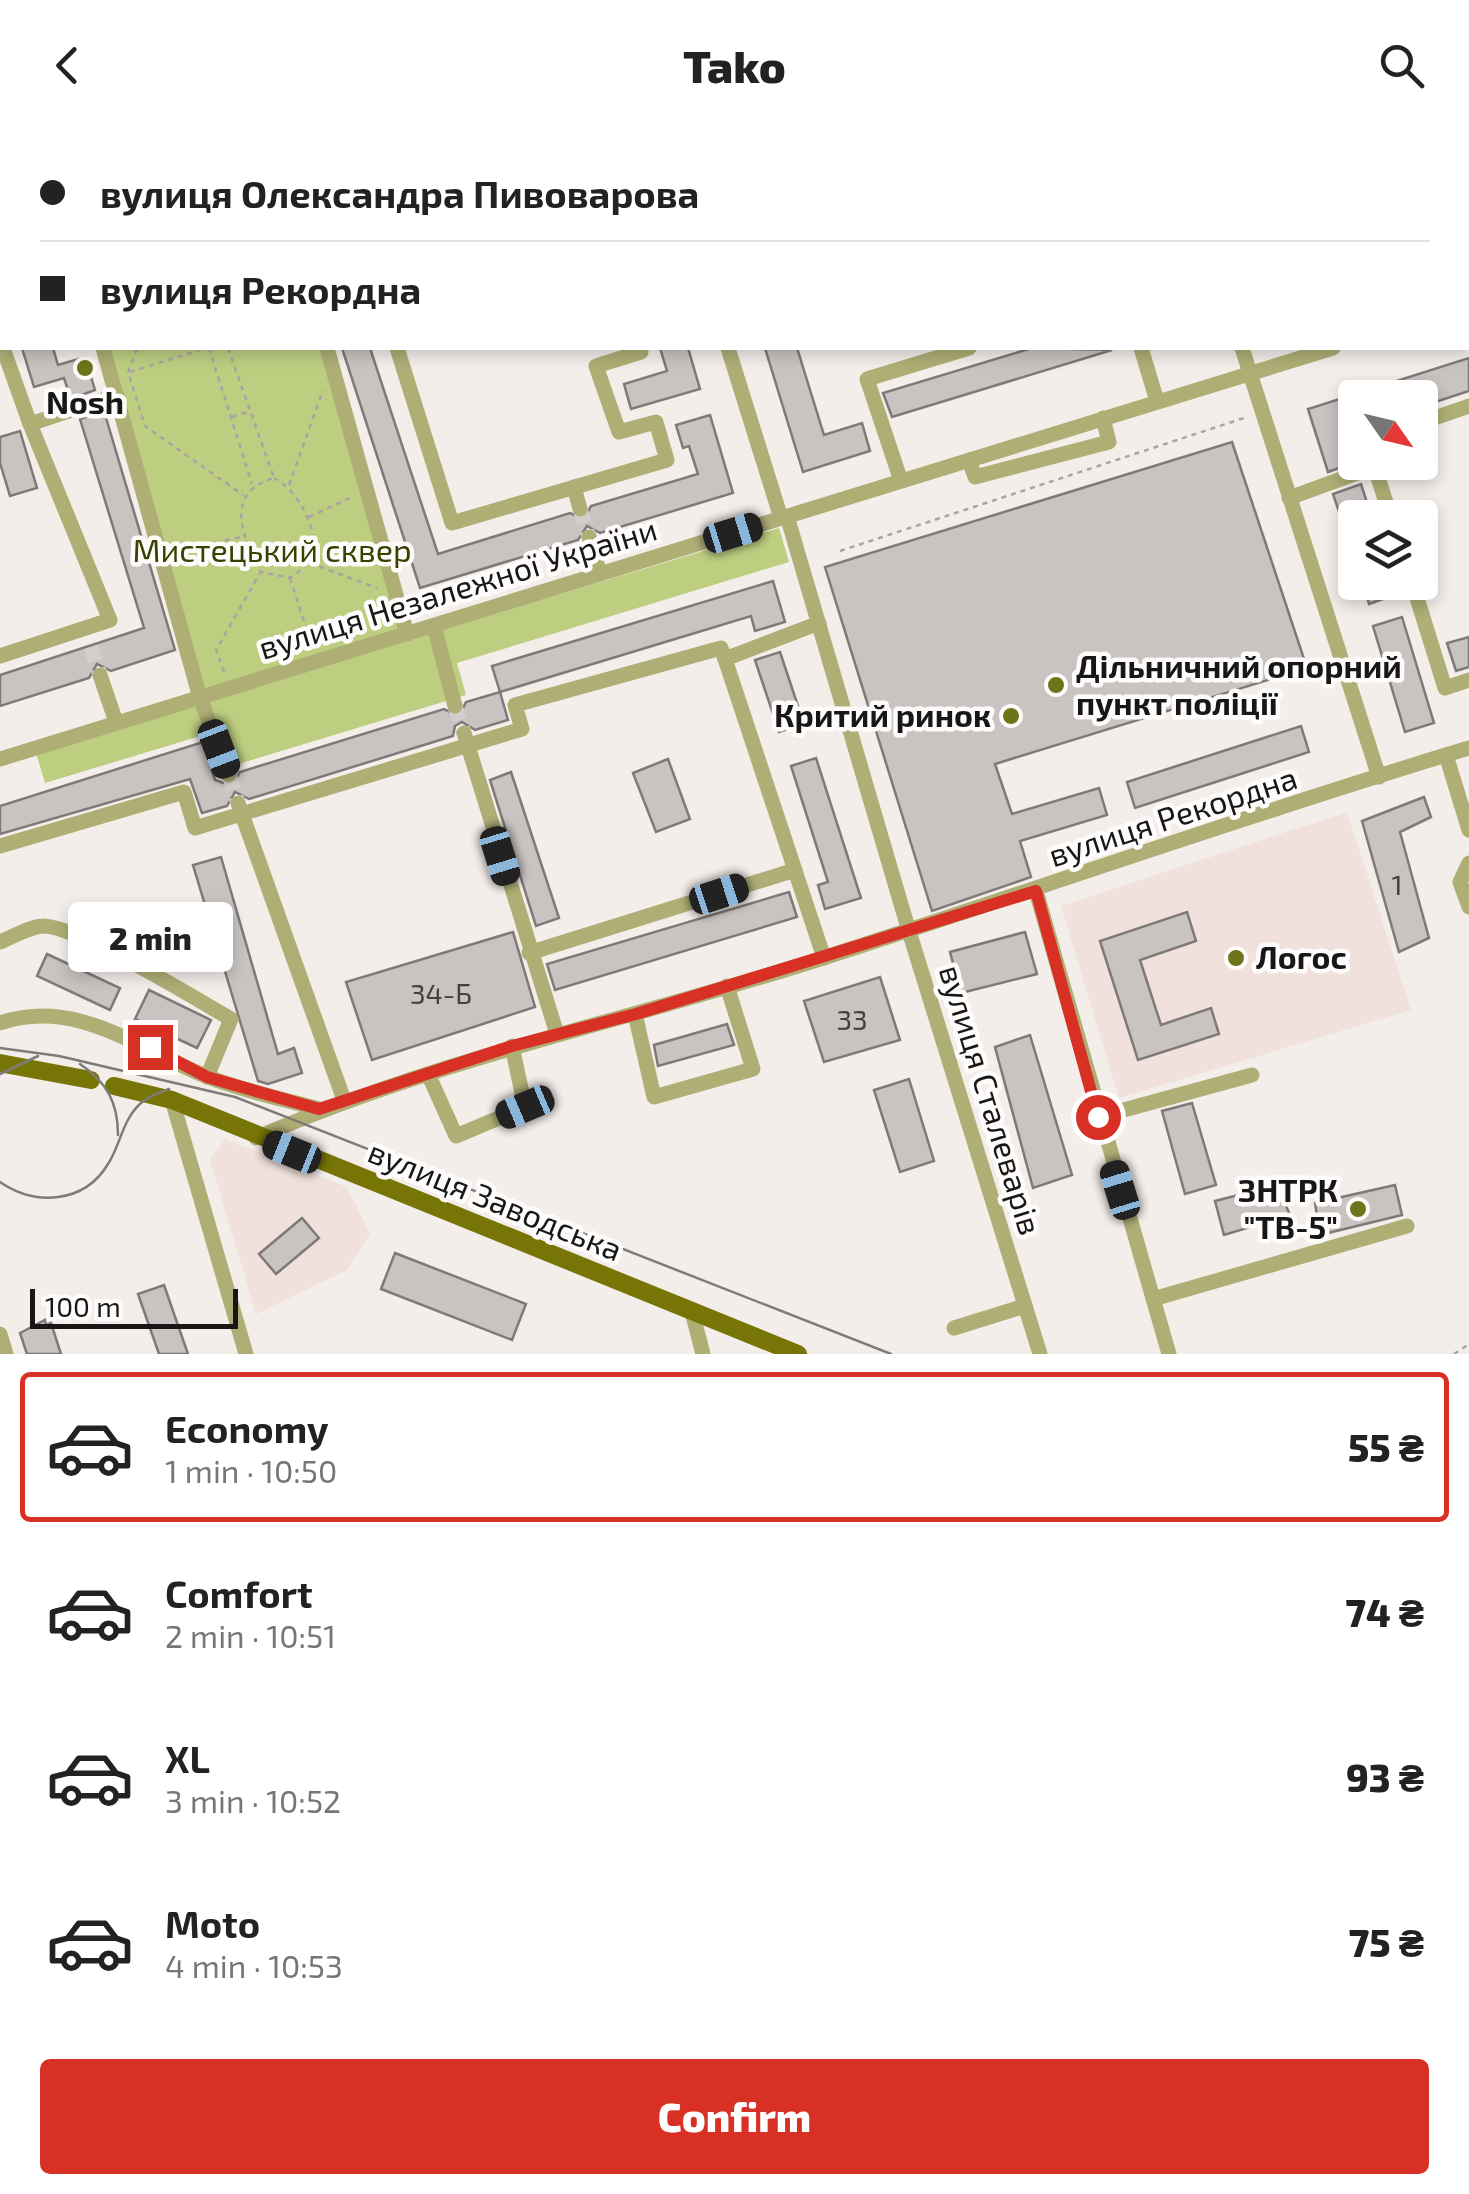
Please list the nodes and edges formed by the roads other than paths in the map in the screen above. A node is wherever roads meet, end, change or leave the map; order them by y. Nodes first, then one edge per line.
1 (4, 350) edge
2 (105, 350) edge
3 (328, 350) edge
4 (398, 350) edge
5 (641, 350) edge
6 (729, 350) edge
7 (962, 350) edge
8 (1142, 350) edge
9 (1243, 350) edge
10 (1326, 350) edge
11 (1249, 372) junction
12 (117, 395) junction
13 (1158, 401) junction
14 (1469, 406) edge
15 (1438, 417) edge
16 (1103, 418) junction
17 (30, 424) junction
18 (969, 460) junction
19 (1338, 479) edge
20 (901, 481) junction
21 (574, 487) junction
22 (1289, 498) junction
23 (580, 510) tunnel mouth
24 (784, 518) junction
25 (589, 537) tunnel mouth
26 (600, 574) junction
27 (1418, 600) edge
28 (819, 623) junction
29 (434, 626) junction
30 (83, 628) junction
31 (407, 634) junction
32 (90, 647) tunnel mouth
33 (0, 656) edge
34 (725, 658) junction
35 (100, 675) tunnel mouth
36 (1469, 680) edge
37 (200, 698) junction
38 (455, 706) tunnel mouth
39 (116, 722) junction
40 (465, 740) junction
41 (1469, 748) edge
42 (1446, 755) junction
43 (0, 759) edge
44 (229, 775) tunnel mouth
45 (1379, 777) junction
46 (240, 808) junction
47 (1469, 830) edge
48 (0, 846) edge
49 (1469, 863) edge
50 (795, 870) junction
51 (1036, 891) junction
52 (1469, 907) edge
53 (908, 928) junction
54 (0, 942) edge
55 (529, 954) junction
56 (824, 958) junction
57 (727, 986) junction
58 (636, 1014) junction
59 (0, 1023) edge
60 (557, 1034) junction
61 (512, 1046) junction
62 (0, 1063) edge
63 (428, 1074) junction
64 (1252, 1075) dead end
65 (207, 1077) junction
66 (91, 1080) dead end
67 (114, 1086) dead end
68 (172, 1100) junction
69 (344, 1100) junction
70 (319, 1109) junction
71 (1098, 1117) junction
72 (256, 1138) junction
73 (1407, 1226) dead end
74 (1153, 1299) junction
75 (1025, 1306) junction
76 (692, 1312) junction
77 (954, 1328) dead end
78 (0, 1334) edge
79 (6, 1354) edge
80 (246, 1354) edge
81 (703, 1354) edge
82 (798, 1354) edge
83 (1040, 1354) edge
84 (1169, 1354) edge

1 - 17 street
2 - 12 street
3 - 31 street
4 - 21 street
5 - 21 street
6 - 24 street, вулиця Сталеварів
7 - 20 street
8 - 13 street
9 - 11 street
10 - 11 street, вулиця Незалежної України
11 - 13 street, вулиця Незалежної України
11 - 22 street
12 - 17 street
12 - 37 street
13 - 16 street, вулиця Незалежної України
14 - 15 street
16 - 18 street, вулиця Незалежної України
16 - 18 street
17 - 30 street
18 - 20 street, вулиця Незалежної України
19 - 22 street
20 - 24 street, вулиця Незалежної України
21 - 23 street
22 - 45 street
24 - 26 street, вулиця Незалежної України
24 - 28 street, вулиця Сталеварів
25 - 26 street
26 - 29 street, вулиця Незалежної України
27 - 36 street
28 - 34 street
28 - 53 street, вулиця Сталеварів
29 - 31 street, вулиця Незалежної України
29 - 38 street
30 - 32 street
30 - 33 street
31 - 37 street, вулиця Незалежної України
34 - 40 street
34 - 50 street
35 - 39 street
37 - 39 street, вулиця Незалежної України
37 - 44 street
39 - 43 street, вулиця Незалежної України
40 - 46 street
40 - 55 street
41 - 42 street, вулиця Рекордна
42 - 45 street, вулиця Рекордна
42 - 47 street
45 - 51 street, вулиця Рекордна
46 - 48 street
46 - 69 street
49 - 52 street
50 - 55 street
50 - 56 street
51 - 53 street, вулиця Рекордна
51 - 71 street
53 - 56 street, вулиця Рекордна
53 - 75 street, вулиця Сталеварів
54 - 65 street
55 - 60 street
56 - 57 street, вулиця Рекордна
57 - 58 street, вулиця Рекордна
57 - 58 street
58 - 60 street, вулиця Рекордна
59 - 65 street
60 - 61 street, вулиця Рекордна
61 - 63 street, вулиця Рекордна
61 - 63 street
62 - 66 main road
63 - 69 street, вулиця Рекордна
64 - 71 street
65 - 70 street
67 - 68 main road, вулиця Заводська
68 - 72 main road, вулиця Заводська
68 - 80 street
69 - 70 street, вулиця Рекордна
70 - 72 street, вулиця Рекордна
71 - 74 street
72 - 76 main road, вулиця Заводська
73 - 74 street
74 - 84 street
75 - 77 street
75 - 83 street, вулиця Сталеварів
76 - 81 street
76 - 82 main road, вулиця Заводська
78 - 79 street

